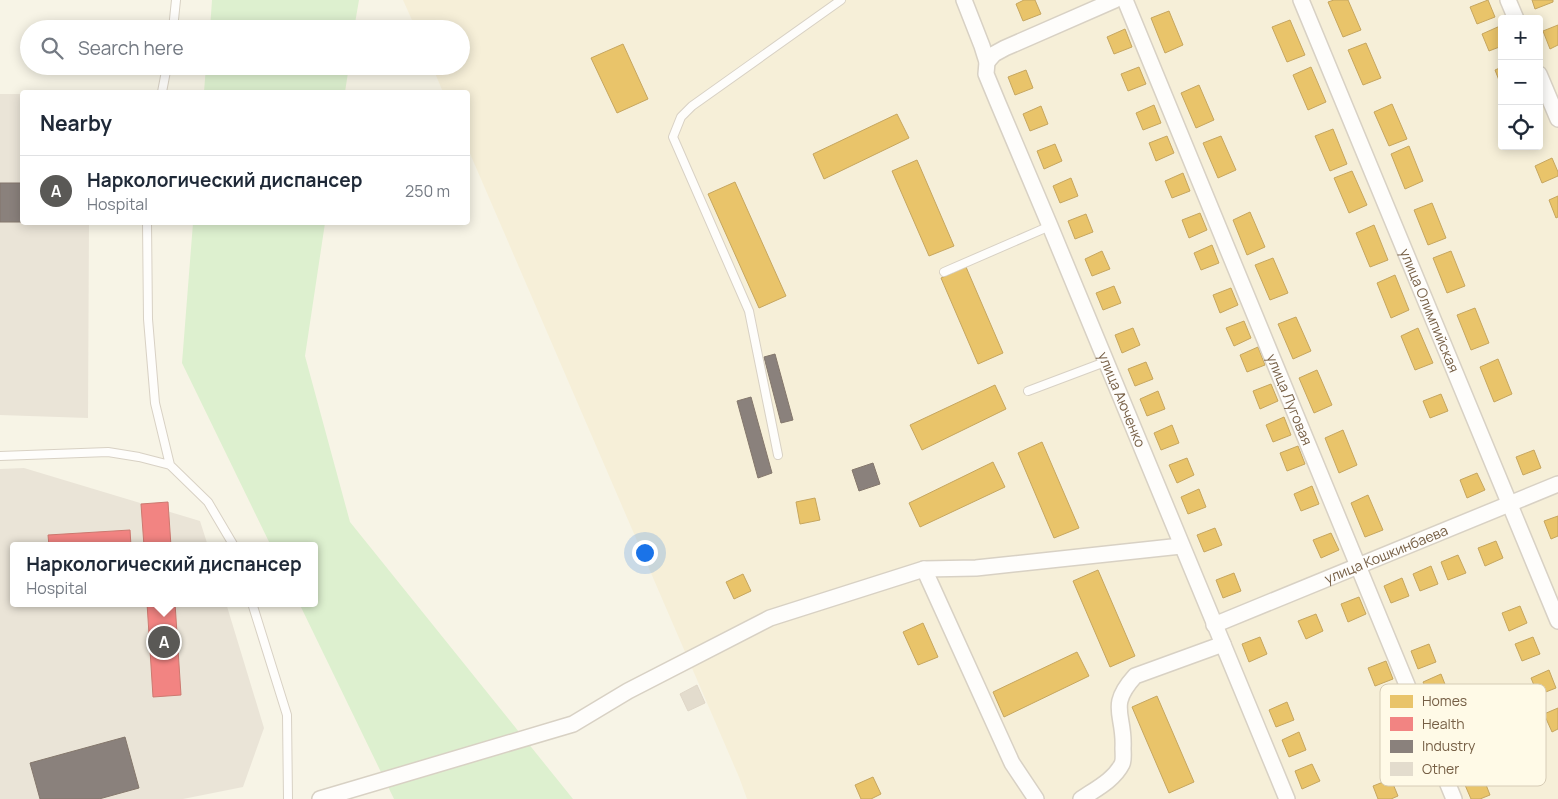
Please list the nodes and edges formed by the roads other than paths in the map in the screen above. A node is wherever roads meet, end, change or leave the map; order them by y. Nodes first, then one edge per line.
1 (176, 0) edge
2 (841, 0) edge
3 (964, 0) edge
4 (1115, 0) edge
5 (1126, 0) edge
6 (1301, 0) edge
7 (1508, 0) edge
8 (1514, 15) edge
9 (174, 20) edge
10 (987, 62) junction
11 (165, 75) edge
12 (1543, 83) edge
13 (162, 90) edge
14 (1558, 119) edge
15 (147, 225) edge
16 (1050, 226) junction
17 (944, 272) dead end
18 (1105, 362) junction
19 (1028, 391) dead end
20 (778, 454) dead end
21 (0, 456) edge
22 (170, 464) junction
23 (1558, 484) edge
24 (1510, 504) junction
25 (232, 542) edge
26 (1181, 546) junction
27 (1358, 565) junction
28 (924, 569) junction
29 (253, 607) edge
30 (1558, 621) edge
31 (1214, 625) junction
32 (1223, 644) junction
33 (1407, 684) edge
34 (1449, 786) edge
35 (288, 799) edge
36 (320, 799) edge
37 (1036, 799) edge
38 (1081, 799) edge
39 (1287, 799) edge
40 (1454, 799) edge

1 - 9 lane
2 - 20 lane
3 - 10 street, улица Аюченко
4 - 10 street
5 - 27 street, улица Луговая
6 - 24 street, улица Олимпийская
7 - 8 street
10 - 16 street, улица Аюченко
11 - 13 lane
12 - 14 street
15 - 22 lane
16 - 17 lane
16 - 18 street, улица Аюченко
18 - 19 lane
18 - 26 street, улица Аюченко
21 - 22 lane
22 - 25 lane
23 - 24 street, улица Кошкинбаева
24 - 27 street, улица Кошкинбаева
24 - 30 street, улица Олимпийская
26 - 28 street
26 - 31 street, улица Аюченко
27 - 31 street, улица Кошкинбаева
27 - 33 street, улица Луговая
28 - 36 street
28 - 37 street
29 - 35 lane
31 - 32 street, улица Аюченко
32 - 38 street
32 - 39 street, улица Аюченко
34 - 40 street, улица Луговая

